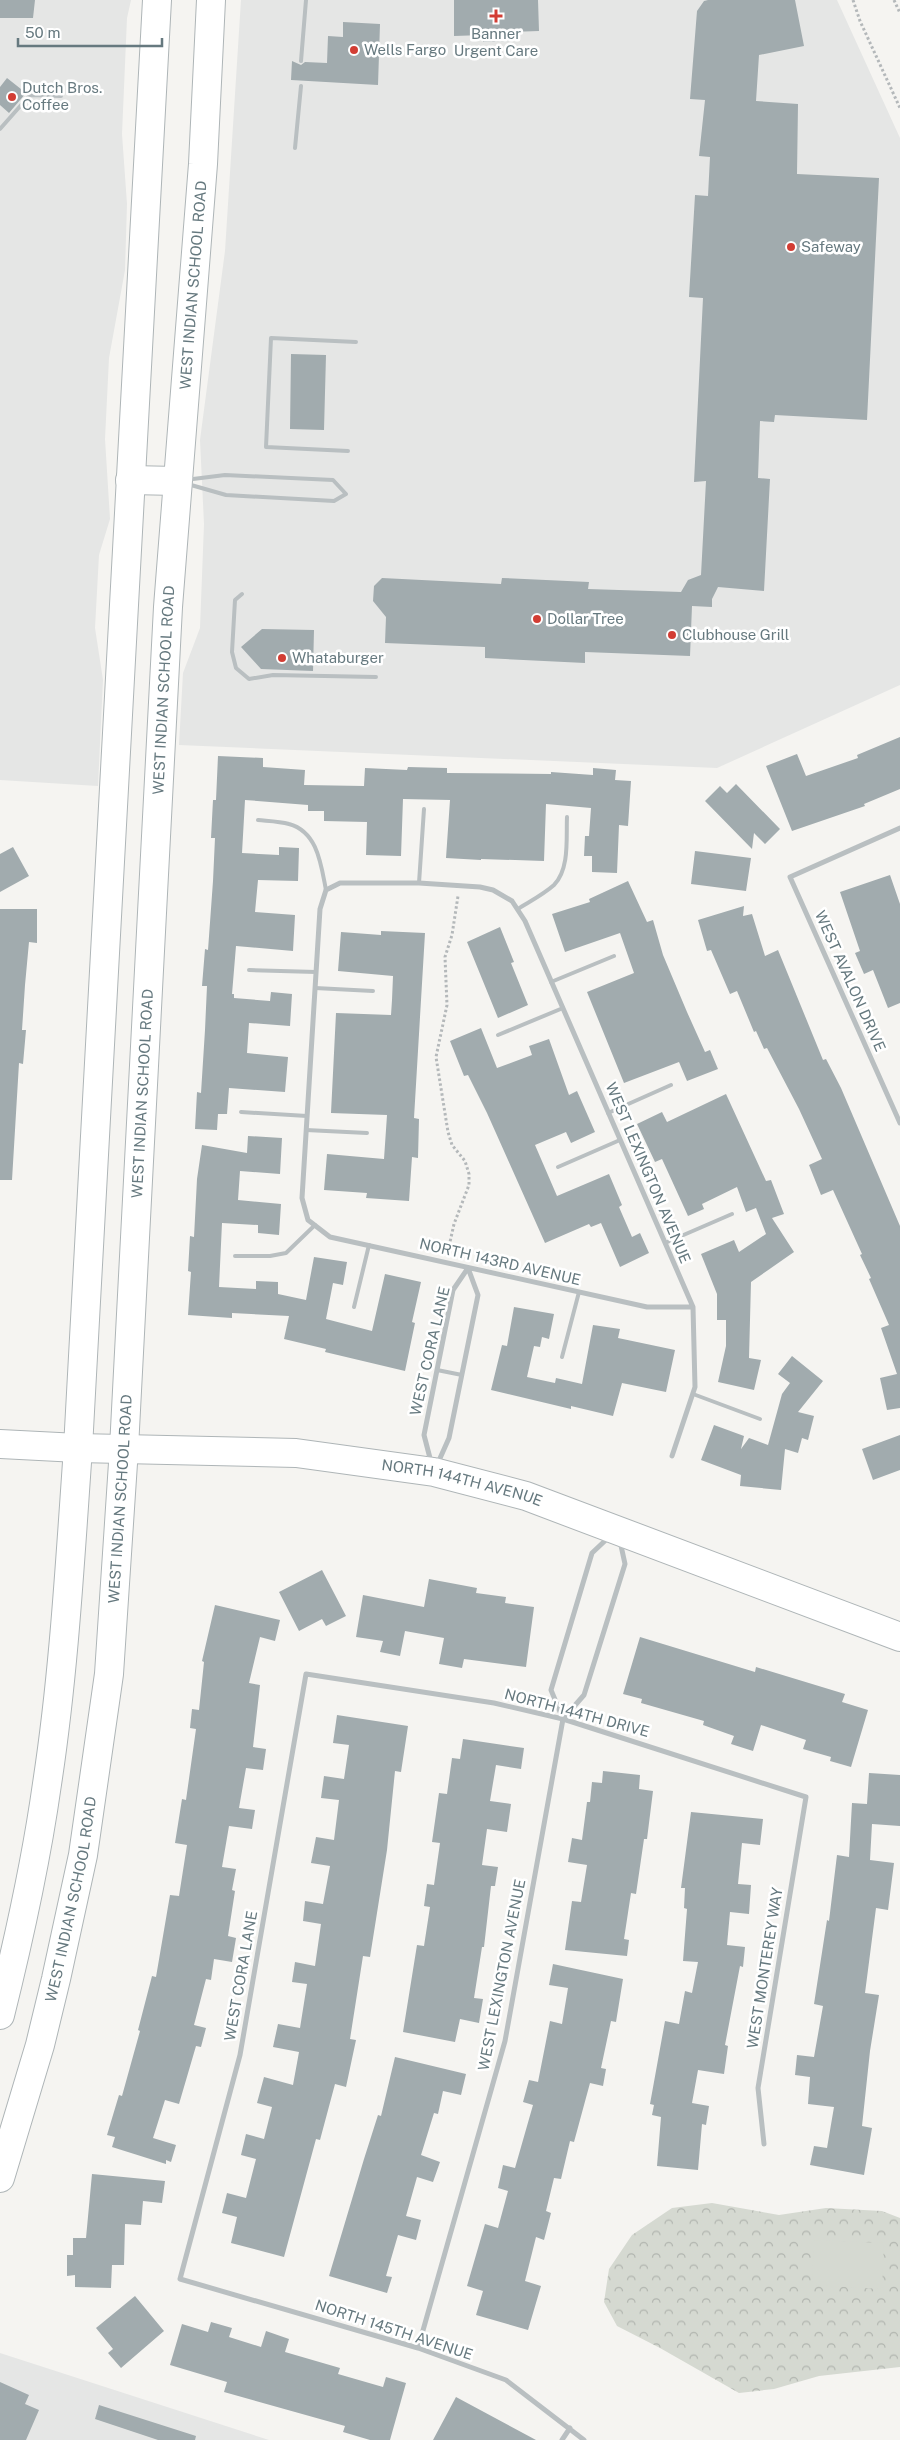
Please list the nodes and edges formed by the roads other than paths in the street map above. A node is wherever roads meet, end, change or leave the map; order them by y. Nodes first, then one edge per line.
1 (156, 0) edge
2 (211, 0) edge
3 (306, 0) edge
4 (301, 61) dead end
5 (300, 86) dead end
6 (61, 96) dead end
7 (0, 129) edge
8 (295, 148) dead end
9 (356, 342) dead end
10 (348, 451) dead end
11 (130, 480) junction
12 (177, 482) junction
13 (242, 594) dead end
14 (376, 677) dead end
15 (424, 809) dead end
16 (567, 817) dead end
17 (258, 820) dead end
18 (900, 828) edge
19 (419, 883) junction
20 (326, 890) junction
21 (518, 909) junction
22 (614, 956) dead end
23 (249, 970) dead end
24 (316, 972) junction
25 (551, 982) junction
26 (315, 988) junction
27 (372, 991) dead end
28 (563, 1008) junction
29 (498, 1035) dead end
30 (671, 1085) dead end
31 (241, 1112) dead end
32 (608, 1113) junction
33 (307, 1116) junction
34 (900, 1123) edge
35 (306, 1130) junction
36 (367, 1133) dead end
37 (620, 1140) junction
38 (558, 1167) dead end
39 (732, 1214) dead end
40 (315, 1225) junction
41 (665, 1243) junction
42 (369, 1246) junction
43 (235, 1256) dead end
44 (468, 1268) junction
45 (579, 1292) junction
46 (354, 1307) dead end
47 (693, 1307) junction
48 (562, 1357) dead end
49 (437, 1370) junction
50 (462, 1375) junction
51 (693, 1394) junction
52 (760, 1419) dead end
53 (0, 1444) edge
54 (78, 1448) junction
55 (124, 1448) junction
56 (672, 1456) dead end
57 (434, 1472) junction
58 (618, 1530) junction
59 (900, 1637) edge
60 (306, 1674) joint
61 (563, 1719) junction
62 (806, 1797) joint
63 (0, 2015) edge
64 (764, 2144) dead end
65 (0, 2178) edge
66 (180, 2279) joint
67 (418, 2348) junction
68 (570, 2428) junction
69 (562, 2440) edge
70 (584, 2440) edge

1 - 11 main road
2 - 12 main road, WEST INDIAN SCHOOL ROAD
3 - 4 lane
5 - 8 lane
6 - 7 lane
9 - 10 lane
11 - 12 main road
11 - 54 main road
12 - 12 lane
12 - 55 main road, WEST INDIAN SCHOOL ROAD
13 - 14 lane
15 - 19 lane
16 - 21 lane
17 - 20 lane
18 - 34 street, WEST AVALON DRIVE
19 - 20 street
19 - 21 street, WEST LEXINGTON AVENUE
20 - 24 street
21 - 25 street, WEST LEXINGTON AVENUE
22 - 25 lane
23 - 24 lane
24 - 26 street
25 - 28 street, WEST LEXINGTON AVENUE
26 - 27 lane
26 - 33 street
28 - 29 lane
28 - 32 street, WEST LEXINGTON AVENUE
30 - 32 lane
31 - 33 lane
32 - 37 street, WEST LEXINGTON AVENUE
33 - 35 street
35 - 36 lane
35 - 40 street, NORTH 143RD AVENUE
37 - 38 lane
37 - 41 street, WEST LEXINGTON AVENUE
39 - 41 lane
40 - 42 street, NORTH 143RD AVENUE
40 - 43 lane
41 - 47 street, WEST LEXINGTON AVENUE
42 - 44 street, NORTH 143RD AVENUE
42 - 46 lane
44 - 45 street, NORTH 143RD AVENUE
44 - 49 street, WEST CORA LANE
44 - 50 street, WEST CORA LANE
45 - 47 street, NORTH 143RD AVENUE
45 - 48 lane
47 - 51 street, WEST LEXINGTON AVENUE
49 - 50 lane
49 - 57 street, WEST CORA LANE
50 - 57 street, WEST CORA LANE
51 - 52 lane
51 - 56 street, WEST LEXINGTON AVENUE
53 - 54 main road, NORTH 144TH AVENUE
54 - 55 main road, NORTH 144TH AVENUE
54 - 63 main road
55 - 57 main road, NORTH 144TH AVENUE
55 - 65 main road, WEST INDIAN SCHOOL ROAD
57 - 58 main road, NORTH 144TH AVENUE
58 - 59 main road, NORTH 144TH AVENUE
58 - 61 street
58 - 61 street
60 - 61 street, NORTH 144TH DRIVE
60 - 66 street, WEST CORA LANE
61 - 62 street, NORTH 144TH DRIVE
61 - 67 street, WEST LEXINGTON AVENUE
62 - 64 street, WEST MONTEREY WAY
66 - 67 street, NORTH 145TH AVENUE
67 - 68 street, NORTH 145TH AVENUE
68 - 69 street
68 - 70 street, NORTH 145TH AVENUE

